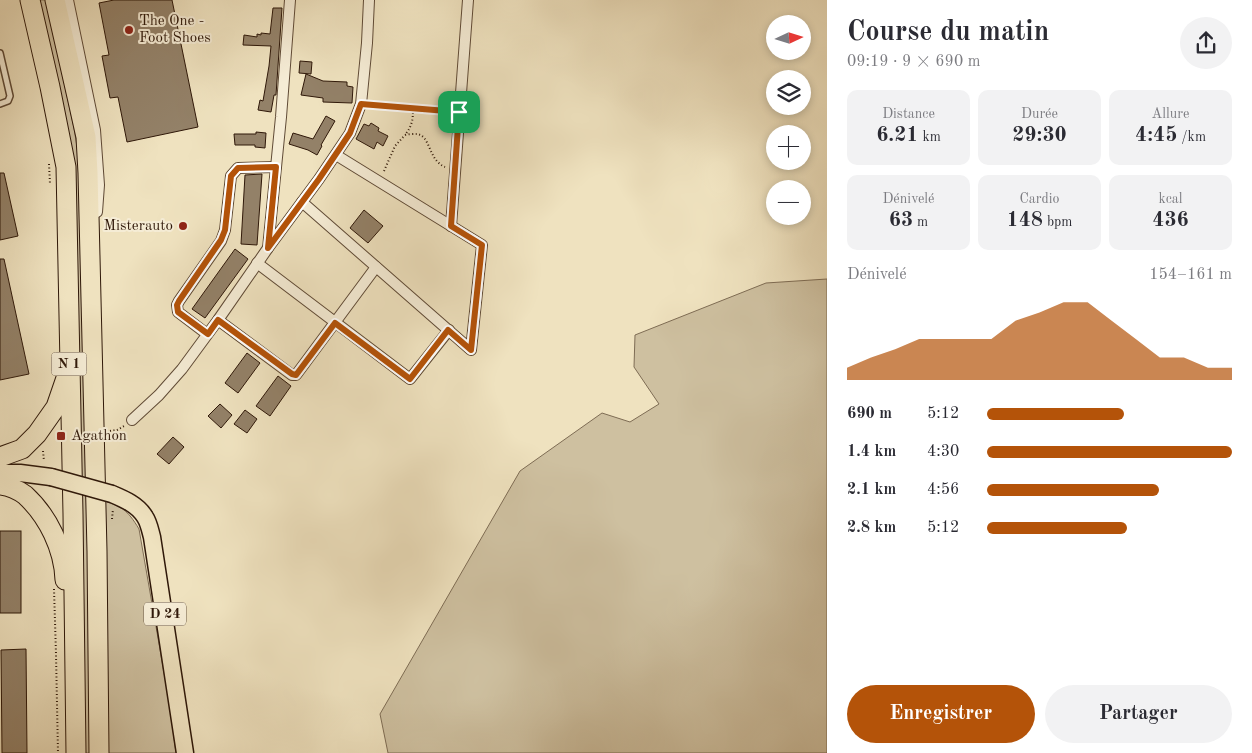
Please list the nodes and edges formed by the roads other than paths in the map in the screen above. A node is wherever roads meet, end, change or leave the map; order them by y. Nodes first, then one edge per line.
1 (30, 0) edge
2 (55, 0) edge
3 (68, 0) edge
4 (290, 0) edge
5 (369, 0) edge
6 (468, 0) edge
7 (0, 53) edge
8 (0, 104) edge
9 (336, 155) junction
10 (276, 167) junction
11 (302, 202) junction
12 (451, 226) junction
13 (268, 248) junction
14 (257, 263) junction
15 (376, 267) junction
16 (91, 280) junction
17 (218, 320) junction
18 (335, 323) junction
19 (448, 330) junction
20 (208, 334) junction
21 (70, 367) junction
22 (132, 420) dead end
23 (0, 457) edge
24 (0, 473) edge
25 (0, 485) edge
26 (76, 731) junction
27 (76, 753) edge
28 (99, 753) edge
29 (185, 753) edge

1 - 21 highway, N 1
2 - 16 highway, N 1
3 - 16 street
4 - 10 street
5 - 9 street
6 - 12 street
7 - 8 lane
9 - 11 street
9 - 12 street
10 - 13 street
10 - 20 street
11 - 13 street
11 - 15 street
12 - 19 street
13 - 14 street
14 - 17 street
14 - 18 street
15 - 18 street
15 - 19 street
16 - 28 highway, N 1
17 - 18 street
17 - 20 street
18 - 19 street
20 - 22 street
21 - 23 highway
21 - 26 highway, N 1
24 - 29 main road, D 24, bridge
25 - 26 highway
26 - 27 highway, N 1

